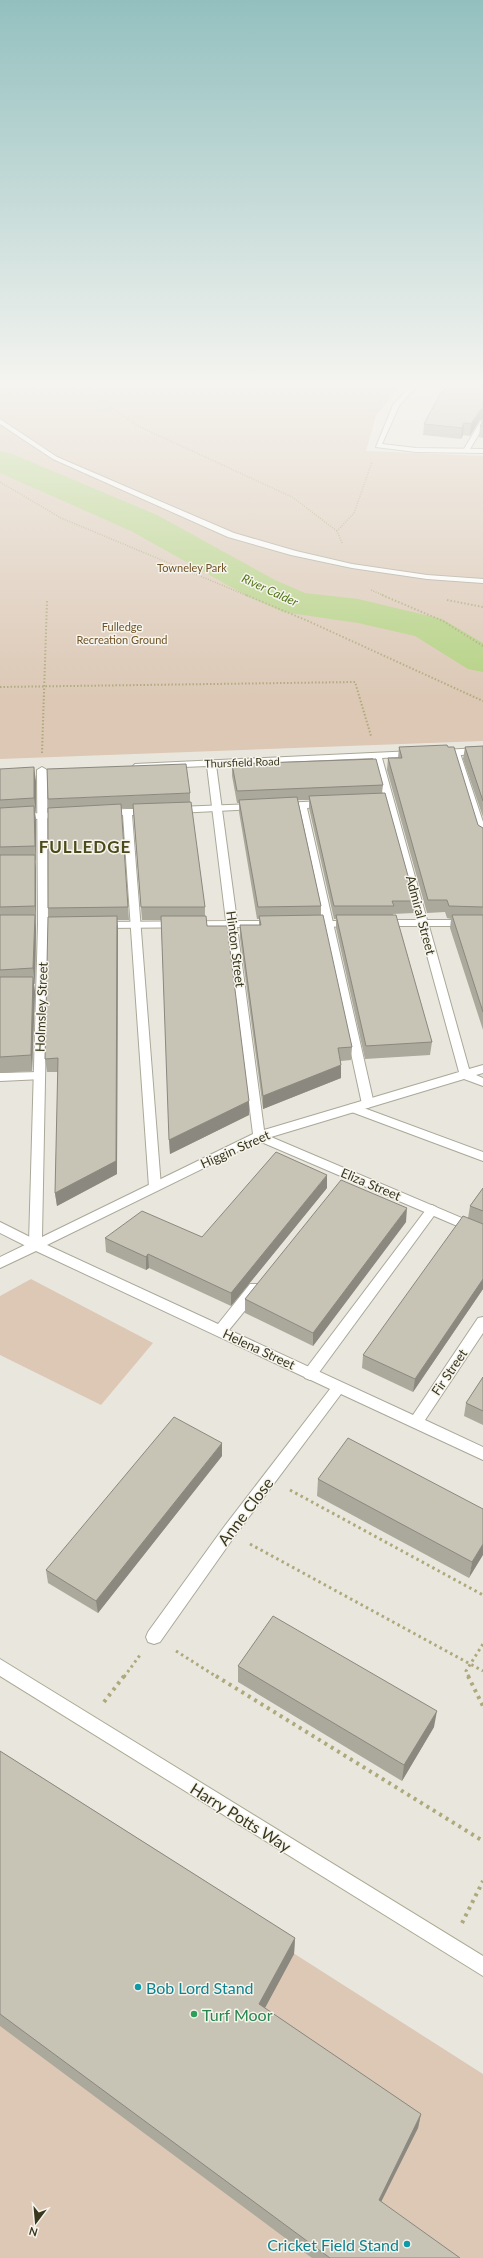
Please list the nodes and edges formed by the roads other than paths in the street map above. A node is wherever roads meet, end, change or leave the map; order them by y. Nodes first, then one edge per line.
1 (123, 487) edge
2 (483, 581) edge
3 (483, 752) edge
4 (456, 753) junction
5 (377, 756) junction
6 (211, 763) junction
7 (126, 766) edge
8 (42, 770) road end
9 (334, 803) edge
10 (302, 805) junction
11 (217, 808) junction
12 (127, 812) junction
13 (96, 814) edge
14 (73, 815) edge
15 (42, 816) junction
16 (0, 818) edge
17 (483, 837) edge
18 (424, 923) junction
19 (483, 923) edge
20 (136, 924) junction
21 (233, 924) junction
22 (327, 924) junction
23 (29, 925) edge
24 (47, 925) junction
25 (89, 925) edge
26 (28, 988) edge
27 (42, 988) junction
28 (483, 1069) edge
29 (465, 1074) junction
30 (39, 1076) junction
31 (0, 1077) edge
32 (483, 1082) edge
33 (368, 1104) junction
34 (353, 1108) junction
35 (259, 1136) junction
36 (483, 1157) edge
37 (347, 1174) junction
38 (337, 1186) edge
39 (155, 1187) junction
40 (432, 1210) junction
41 (0, 1227) edge
42 (483, 1232) edge
43 (35, 1245) junction
44 (0, 1263) edge
45 (264, 1277) edge
46 (483, 1322) edge
47 (220, 1331) junction
48 (310, 1374) junction
49 (339, 1387) junction
50 (415, 1423) junction
51 (483, 1454) edge
52 (154, 1637) road end
53 (0, 1667) edge
54 (483, 1967) edge

1 - 2 street
3 - 4 street, Thursfield Road
4 - 5 street, Thursfield Road
4 - 17 street
5 - 6 street, Thursfield Road
5 - 18 street, Admiral Street
6 - 7 street, Thursfield Road
6 - 11 street, Hinton Street
8 - 15 street, Holmsley Street
9 - 10 street
10 - 11 street
10 - 22 street
11 - 12 street
11 - 21 street, Hinton Street
12 - 13 street
12 - 20 street
14 - 15 street
15 - 16 street
15 - 24 street, Holmsley Street
18 - 19 street
18 - 22 street
18 - 29 street, Admiral Street
20 - 21 street
20 - 25 street
20 - 39 street
21 - 22 street
21 - 35 street, Hinton Street
22 - 33 street
23 - 24 street
24 - 27 street, Holmsley Street
26 - 27 street
27 - 30 street, Holmsley Street
28 - 29 street, Higgin Street
29 - 32 street
29 - 33 street, Higgin Street
30 - 31 street
30 - 43 street, Holmsley Street
33 - 34 street, Higgin Street
34 - 35 street, Higgin Street
34 - 36 street
35 - 37 street, Eliza Street
35 - 39 street, Higgin Street
37 - 38 street
37 - 40 street, Eliza Street
39 - 43 street, Higgin Street
40 - 42 street, Eliza Street
40 - 48 street
41 - 43 street, Helena Street
43 - 44 street, Higgin Street
43 - 47 street, Helena Street
45 - 47 street
46 - 50 street, Fir Street
47 - 48 street, Helena Street
48 - 49 street, Helena Street
49 - 50 street, Helena Street
49 - 52 street, Anne Close
50 - 51 street, Helena Street
53 - 54 street, Harry Potts Way

